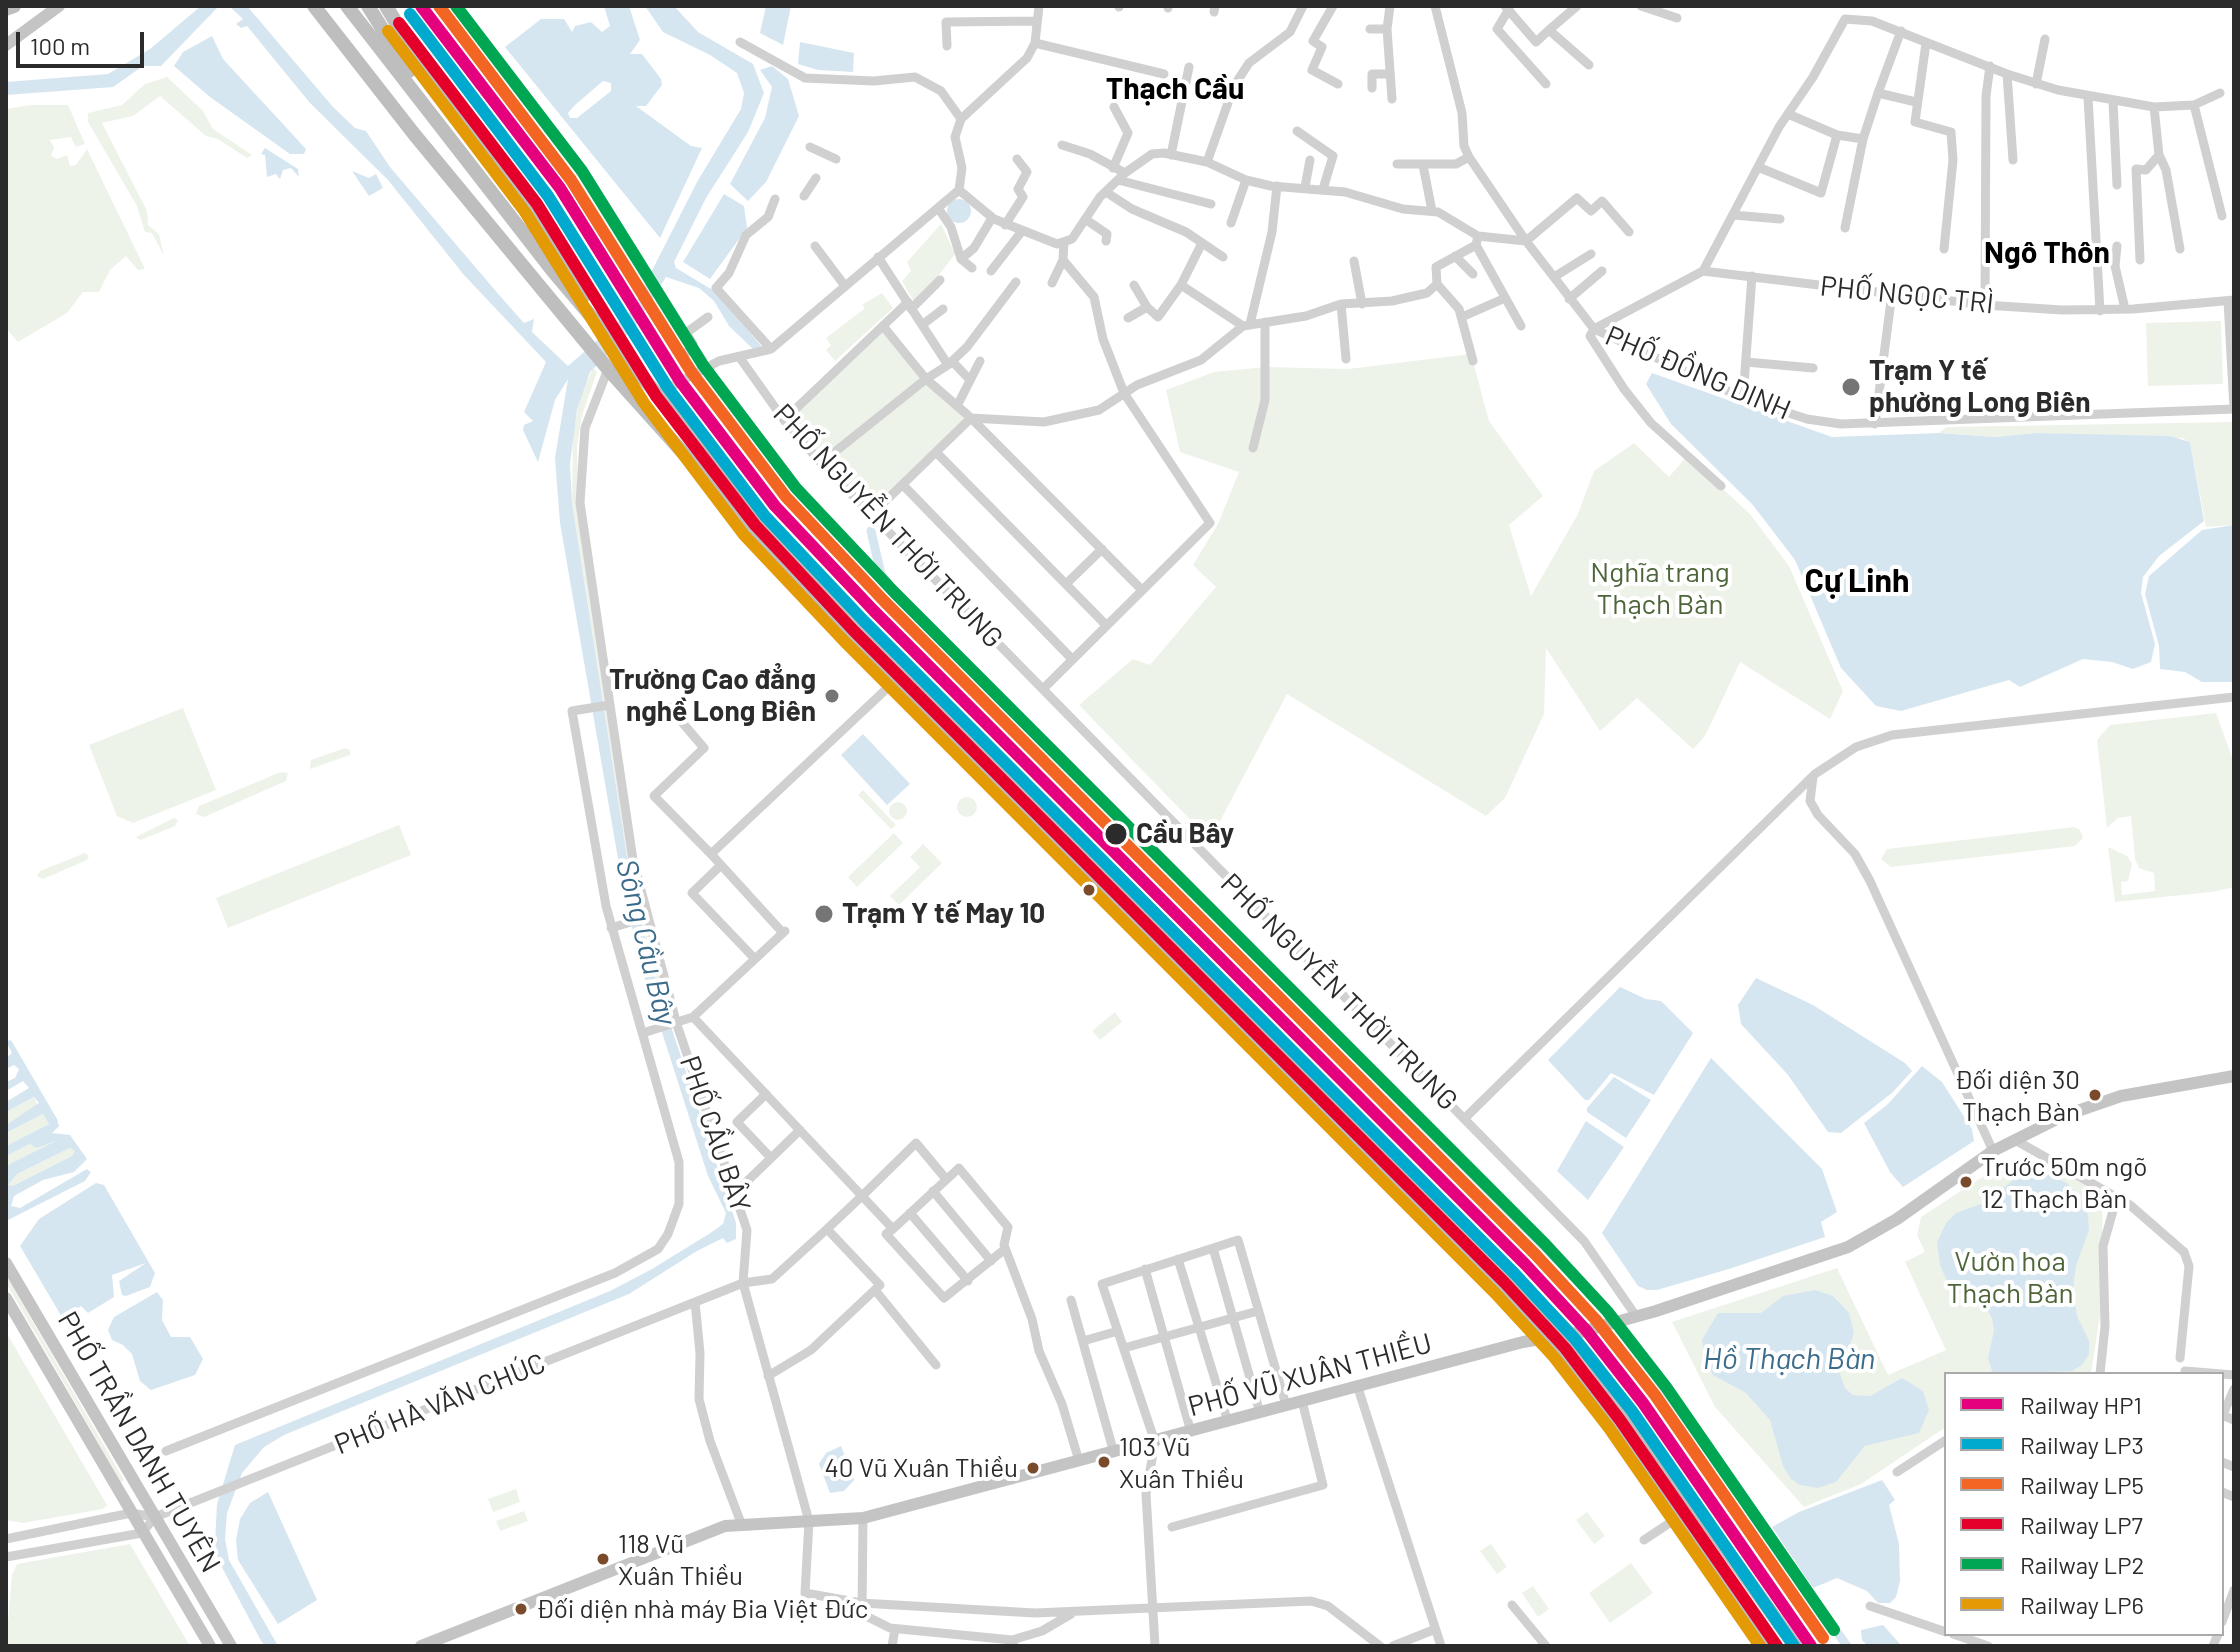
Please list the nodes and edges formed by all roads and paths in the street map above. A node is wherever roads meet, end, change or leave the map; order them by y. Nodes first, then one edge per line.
1 (14, 6) edge
2 (59, 6) edge
3 (314, 6) edge
4 (347, 6) edge
5 (368, 6) edge
6 (1039, 6) edge
7 (1303, 6) edge
8 (1333, 6) edge
9 (1390, 6) edge
10 (1435, 6) edge
11 (1577, 6) edge
12 (1641, 6) edge
13 (1847, 6) edge
14 (387, 8) edge
15 (1507, 8) edge
16 (6, 9) edge
17 (1677, 18) dead end
18 (1845, 19) junction
19 (1036, 21) junction
20 (1370, 29) dead end
21 (1387, 29) junction
22 (1549, 30) junction
23 (1901, 31) junction
24 (2045, 39) dead end
25 (740, 42) dead end
26 (1035, 43) junction
27 (1926, 43) junction
28 (6, 45) edge
29 (947, 46) dead end
30 (1589, 65) dead end
31 (1990, 66) junction
32 (1189, 67) dead end
33 (1164, 74) dead end
34 (1390, 74) junction
35 (2007, 74) junction
36 (1338, 84) dead end
37 (1546, 84) dead end
38 (2036, 84) junction
39 (1372, 88) dead end
40 (1878, 93) junction
41 (2220, 93) dead end
42 (1157, 94) dead end
43 (1183, 95) junction
44 (2088, 97) junction
45 (1392, 99) dead end
46 (2113, 101) junction
47 (1916, 102) junction
48 (2194, 105) junction
49 (1114, 107) dead end
50 (2154, 107) junction
51 (1788, 114) junction
52 (961, 119) junction
53 (445, 130) junction
54 (1297, 131) dead end
55 (1837, 135) junction
56 (1863, 139) junction
57 (1062, 145) dead end
58 (810, 147) dead end
59 (1171, 155) junction
60 (2159, 155) junction
61 (1469, 157) junction
62 (836, 159) dead end
63 (1017, 159) dead end
64 (1310, 160) dead end
65 (2013, 160) dead end
66 (1207, 162) junction
67 (1397, 164) dead end
68 (1423, 165) junction
69 (1758, 167) junction
70 (1113, 168) junction
71 (1122, 176) junction
72 (816, 178) dead end
73 (1246, 180) junction
74 (2117, 185) dead end
75 (1277, 186) junction
76 (1305, 187) junction
77 (1323, 189) junction
78 (959, 190) junction
79 (1106, 192) junction
80 (804, 196) dead end
81 (775, 199) dead end
82 (1211, 204) dead end
83 (938, 208) junction
84 (1432, 211) junction
85 (1733, 215) junction
86 (2222, 216) dead end
87 (992, 218) junction
88 (1085, 219) junction
89 (1780, 219) dead end
90 (1231, 223) dead end
91 (1005, 225) junction
92 (1845, 228) dead end
93 (1022, 231) junction
94 (1629, 232) dead end
95 (1106, 241) dead end
96 (1477, 241) junction
97 (1526, 241) junction
98 (1064, 242) junction
99 (1202, 243) junction
100 (815, 246) dead end
101 (2117, 246) dead end
102 (1944, 249) dead end
103 (2180, 249) dead end
104 (1591, 254) dead end
105 (1455, 256) junction
106 (878, 257) junction
107 (1223, 257) dead end
108 (961, 259) junction
109 (1063, 260) junction
110 (2140, 260) dead end
111 (1354, 261) dead end
112 (972, 268) dead end
113 (991, 271) dead end
114 (1602, 271) dead end
115 (1703, 271) junction
116 (1473, 274) dead end
117 (1752, 276) junction
118 (1554, 277) junction
119 (940, 280) dead end
120 (1016, 282) dead end
121 (1052, 283) dead end
122 (1437, 284) junction
123 (1134, 285) dead end
124 (1181, 285) junction
125 (845, 286) junction
126 (1892, 293) junction
127 (1505, 298) junction
128 (1569, 299) junction
129 (2231, 300) edge
130 (1341, 304) junction
131 (1362, 304) junction
132 (1985, 305) junction
133 (909, 306) junction
134 (1147, 307) junction
135 (943, 309) dead end
136 (2125, 309) junction
137 (2100, 311) junction
138 (708, 317) dead end
139 (1462, 317) junction
140 (1128, 318) dead end
141 (1265, 322) junction
142 (922, 325) junction
143 (1247, 325) junction
144 (600, 326) junction
145 (883, 326) junction
146 (1521, 326) dead end
147 (1594, 329) junction
148 (771, 349) junction
149 (740, 358) junction
150 (1346, 359) dead end
151 (980, 361) dead end
152 (1473, 361) dead end
153 (1746, 362) junction
154 (950, 363) junction
155 (1813, 368) dead end
156 (607, 369) junction
157 (693, 373) junction
158 (926, 379) junction
159 (969, 379) junction
160 (1124, 393) junction
161 (657, 394) junction
162 (1743, 398) junction
163 (957, 406) junction
164 (2234, 409) edge
165 (971, 418) junction
166 (784, 420) junction
167 (1875, 424) junction
168 (1253, 448) dead end
169 (936, 452) junction
170 (821, 463) junction
171 (903, 485) junction
172 (1721, 486) dead end
173 (871, 515) junction
174 (1102, 549) junction
175 (1066, 584) junction
176 (1142, 590) junction
177 (1106, 625) junction
178 (1072, 659) junction
179 (897, 679) junction
180 (1043, 689) junction
181 (2234, 700) edge
182 (609, 705) junction
183 (669, 707) dead end
184 (978, 752) junction
185 (1815, 774) junction
186 (711, 854) junction
187 (721, 865) junction
188 (647, 917) junction
189 (611, 928) junction
190 (755, 959) junction
191 (693, 1017) junction
192 (677, 1025) junction
193 (648, 1032) junction
194 (2234, 1076) edge
195 (766, 1094) junction
196 (1464, 1119) junction
197 (800, 1130) junction
198 (2015, 1140) junction
199 (1993, 1151) junction
200 (771, 1158) junction
201 (946, 1179) junction
202 (933, 1191) junction
203 (735, 1193) junction
204 (862, 1196) junction
205 (2117, 1197) junction
206 (910, 1213) junction
207 (827, 1229) junction
208 (893, 1229) junction
209 (1213, 1248) junction
210 (1005, 1249) junction
211 (1178, 1259) junction
212 (991, 1261) junction
213 (6, 1263) edge
214 (1145, 1269) junction
215 (968, 1281) junction
216 (743, 1283) junction
217 (875, 1290) junction
218 (6, 1298) edge
219 (1071, 1300) dead end
220 (695, 1302) junction
221 (1258, 1311) junction
222 (1636, 1316) junction
223 (1232, 1318) junction
224 (1198, 1326) junction
225 (1118, 1331) junction
226 (1570, 1334) junction
227 (1165, 1336) junction
228 (1541, 1337) junction
229 (1083, 1341) junction
230 (1124, 1348) junction
231 (2180, 1358) dead end
232 (936, 1365) dead end
233 (2185, 1371) dead end
234 (2100, 1372) edge
235 (2197, 1372) edge
236 (768, 1376) junction
237 (1357, 1385) junction
238 (2234, 1389) edge
239 (1302, 1401) junction
240 (1286, 1405) junction
241 (2224, 1412) edge
242 (1260, 1413) junction
243 (1228, 1422) junction
244 (1191, 1432) junction
245 (1944, 1441) edge
246 (1155, 1442) junction
247 (166, 1451) dead end
248 (1114, 1453) junction
249 (1079, 1461) junction
250 (1897, 1472) dead end
251 (131, 1513) junction
252 (155, 1517) junction
253 (863, 1518) junction
254 (1677, 1518) junction
255 (809, 1521) junction
256 (741, 1523) junction
257 (1172, 1527) dead end
258 (142, 1533) junction
259 (6, 1539) edge
260 (1644, 1540) dead end
261 (6, 1557) edge
262 (2234, 1590) edge
263 (861, 1603) junction
264 (1512, 1605) dead end
265 (1870, 1606) dead end
266 (1152, 1610) junction
267 (1072, 1614) junction
268 (2224, 1617) edge
269 (895, 1629) junction
270 (1433, 1630) junction
271 (1944, 1631) edge
272 (1959, 1636) edge
273 (1013, 1643) edge
274 (210, 1646) edge
275 (231, 1646) edge
276 (421, 1646) edge
277 (892, 1646) edge
278 (1155, 1646) edge
279 (1380, 1646) edge
280 (1393, 1646) edge
281 (1441, 1646) edge
282 (1546, 1646) edge
283 (1768, 1646) edge
284 (1795, 1646) edge
285 (1988, 1646) edge

1 - 16 highway
2 - 28 main road
3 - 156 highway
4 - 53 highway
5 - 53 highway
6 - 19 street
7 - 66 street
8 - 36 street
9 - 21 street
10 - 61 street
11 - 22 street
12 - 17 street
13 - 18 street
14 - 144 highway
15 - 22 street
15 - 37 street
18 - 23 street
18 - 51 street
19 - 26 street
19 - 29 street
20 - 21 street
21 - 34 street
22 - 30 street
23 - 27 street
23 - 40 street
24 - 38 street
25 - 52 street
26 - 33 street
26 - 52 street
27 - 31 street
27 - 47 street
31 - 35 street
31 - 132 street
32 - 43 street
34 - 39 street
34 - 45 street
35 - 38 street
35 - 65 street
38 - 44 street
40 - 47 street
40 - 56 street
41 - 48 street
42 - 43 street
43 - 59 street
44 - 46 street
44 - 137 street
46 - 50 street
46 - 74 street
47 - 102 street
48 - 50 street
48 - 86 street
49 - 70 street
50 - 60 street
51 - 55 street
51 - 69 street
52 - 78 street
53 - 144 highway
54 - 77 street
55 - 56 street
55 - 69 street
56 - 92 street
57 - 70 street
58 - 62 street
59 - 66 street
59 - 71 street
60 - 103 street
60 - 110 street
61 - 68 street
61 - 97 street
63 - 91 street
64 - 76 street
66 - 73 street
67 - 68 street
68 - 84 street
69 - 85 street
70 - 71 street
71 - 79 street
71 - 82 street
72 - 80 street
73 - 75 street
73 - 90 street
75 - 76 street
75 - 143 street
76 - 77 street
77 - 84 street
78 - 83 street
78 - 87 street
79 - 88 street
79 - 99 street
81 - 148 street
83 - 106 street
83 - 108 street
84 - 96 street
85 - 89 street
85 - 115 street
87 - 91 street
87 - 108 street
88 - 95 street
88 - 98 street
91 - 93 street
93 - 98 street
93 - 113 street
94 - 97 street
96 - 97 street
96 - 105 street
96 - 127 street
97 - 118 street
98 - 109 street
99 - 107 street
99 - 124 street
100 - 125 street
101 - 136 street
104 - 118 street
105 - 116 street
105 - 122 street
106 - 125 street
106 - 133 street
108 - 112 street
109 - 121 street
109 - 160 street
111 - 131 street
114 - 128 street
115 - 117 street, PHỐ NGỌC TRÌ
115 - 147 street
117 - 126 street, PHỐ NGỌC TRÌ
117 - 153 street
118 - 128 street
119 - 133 street
120 - 154 street
122 - 131 street
122 - 139 street
123 - 134 street
124 - 134 street
124 - 143 street
125 - 148 street
126 - 132 street, PHỐ NGỌC TRÌ
126 - 167 street
127 - 139 street
127 - 146 street
128 - 147 street
129 - 136 street, PHỐ NGỌC TRÌ
129 - 164 street
130 - 131 street
130 - 141 street
130 - 150 street
132 - 137 street, PHỐ NGỌC TRÌ
133 - 142 street
133 - 145 street
134 - 140 street
135 - 142 street
136 - 137 street, PHỐ NGỌC TRÌ
138 - 157 street
139 - 152 street
141 - 143 street
141 - 168 street
142 - 154 street
143 - 160 street
144 - 161 highway
145 - 158 street
145 - 166 street
147 - 162 street, PHỐ ĐỒNG DINH
147 - 172 street
148 - 149 street
149 - 157 street
149 - 166 street, PHỐ NGUYỄN THỜI TRUNG
151 - 159 street
153 - 155 street
153 - 162 street
154 - 158 street
154 - 159 street
156 - 179 highway
156 - 182 street, PHỐ CẦU BÂY
157 - 161 street
158 - 163 street
158 - 170 street
159 - 163 street
160 - 165 street
160 - 176 street
161 - 184 highway
162 - 167 street, PHỐ ĐỒNG DINH
163 - 165 street
164 - 167 street, PHỐ ĐỒNG DINH
165 - 169 street
165 - 174 street
166 - 170 street, PHỐ NGUYỄN THỜI TRUNG
169 - 171 street
169 - 175 street
170 - 173 street, PHỐ NGUYỄN THỜI TRUNG
171 - 173 street
171 - 178 street
173 - 180 street, PHỐ NGUYỄN THỜI TRUNG
174 - 175 street
174 - 176 street
175 - 177 street
176 - 177 street
177 - 178 street
178 - 180 street
179 - 184 highway
179 - 186 street
180 - 196 street, PHỐ NGUYỄN THỜI TRUNG
181 - 185 street
182 - 188 street, PHỐ CẦU BÂY
182 - 189 street
183 - 186 street
184 - 226 highway
184 - 228 highway
185 - 196 street
185 - 199 street
186 - 187 street
187 - 190 street
187 - 190 street
188 - 189 street
188 - 192 street, PHỐ CẦU BÂY
189 - 193 street
190 - 191 street
191 - 192 street
191 - 195 street
192 - 193 street
192 - 203 street, PHỐ CẦU BÂY
193 - 247 street
194 - 198 main road, PHỐ VŨ XUÂN THIỀU
195 - 197 street
195 - 200 street
196 - 222 street, PHỐ NGUYỄN THỜI TRUNG
197 - 200 street
197 - 204 street
198 - 199 main road, PHỐ VŨ XUÂN THIỀU
198 - 205 street
199 - 222 main road, PHỐ VŨ XUÂN THIỀU
200 - 203 street
201 - 202 street
201 - 204 street, PHỐ HÀ VĂN CHÚC
201 - 210 street
202 - 206 street
202 - 212 street
203 - 216 street, PHỐ CẦU BÂY
204 - 207 street, PHỐ HÀ VĂN CHÚC
204 - 208 street
205 - 231 street
205 - 234 street
206 - 208 street
206 - 215 street
207 - 216 street, PHỐ HÀ VĂN CHÚC
207 - 217 street
208 - 215 street
209 - 211 street
209 - 221 street
209 - 223 street
210 - 212 street
210 - 249 street
211 - 214 street
211 - 224 street
212 - 215 street
213 - 252 main road, PHỐ TRẦN DANH TUYÊN
214 - 225 street
214 - 227 street
216 - 220 street, PHỐ HÀ VĂN CHÚC
216 - 236 street, PHỐ CẦU BÂY
217 - 232 street
217 - 236 street
218 - 251 main road, PHỐ TRẦN DANH TUYÊN
219 - 229 street
220 - 252 street, PHỐ HÀ VĂN CHÚC
220 - 256 street
221 - 223 street
221 - 240 street
222 - 226 main road, PHỐ VŨ XUÂN THIỀU
223 - 224 street
223 - 242 street
224 - 227 street
224 - 243 street
225 - 229 street
225 - 230 street
226 - 228 main road, PHỐ VŨ XUÂN THIỀU
226 - 284 highway
227 - 230 street
227 - 244 street
228 - 237 main road, PHỐ VŨ XUÂN THIỀU
228 - 254 highway
229 - 248 street
230 - 246 street
233 - 235 street
236 - 255 street, PHỐ CẦU BÂY
237 - 239 main road, PHỐ VŨ XUÂN THIỀU
237 - 270 street
238 - 241 street
239 - 240 main road, PHỐ VŨ XUÂN THIỀU
239 - 257 street
240 - 242 main road, PHỐ VŨ XUÂN THIỀU
242 - 243 main road, PHỐ VŨ XUÂN THIỀU
243 - 244 main road, PHỐ VŨ XUÂN THIỀU
244 - 246 main road, PHỐ VŨ XUÂN THIỀU
245 - 250 street
246 - 248 main road, PHỐ VŨ XUÂN THIỀU
246 - 266 street
248 - 249 main road, PHỐ VŨ XUÂN THIỀU
249 - 253 main road, PHỐ VŨ XUÂN THIỀU
251 - 252 street
251 - 258 main road, PHỐ TRẦN DANH TUYÊN
251 - 259 street
252 - 258 street, PHỐ HÀ VĂN CHÚC
252 - 275 main road, PHỐ TRẦN DANH TUYÊN
253 - 255 main road, PHỐ VŨ XUÂN THIỀU
253 - 263 street
254 - 260 street
254 - 283 highway
255 - 256 main road, PHỐ VŨ XUÂN THIỀU
255 - 263 street, PHỐ CẦU BÂY
256 - 276 main road, PHỐ VŨ XUÂN THIỀU
258 - 261 street
258 - 274 main road, PHỐ TRẦN DANH TUYÊN
262 - 268 street
263 - 267 street
263 - 269 street
264 - 282 street
265 - 271 street
266 - 267 street
266 - 278 street
266 - 279 street
267 - 273 street
269 - 273 street
269 - 277 street
270 - 280 street
270 - 281 street
272 - 285 street

